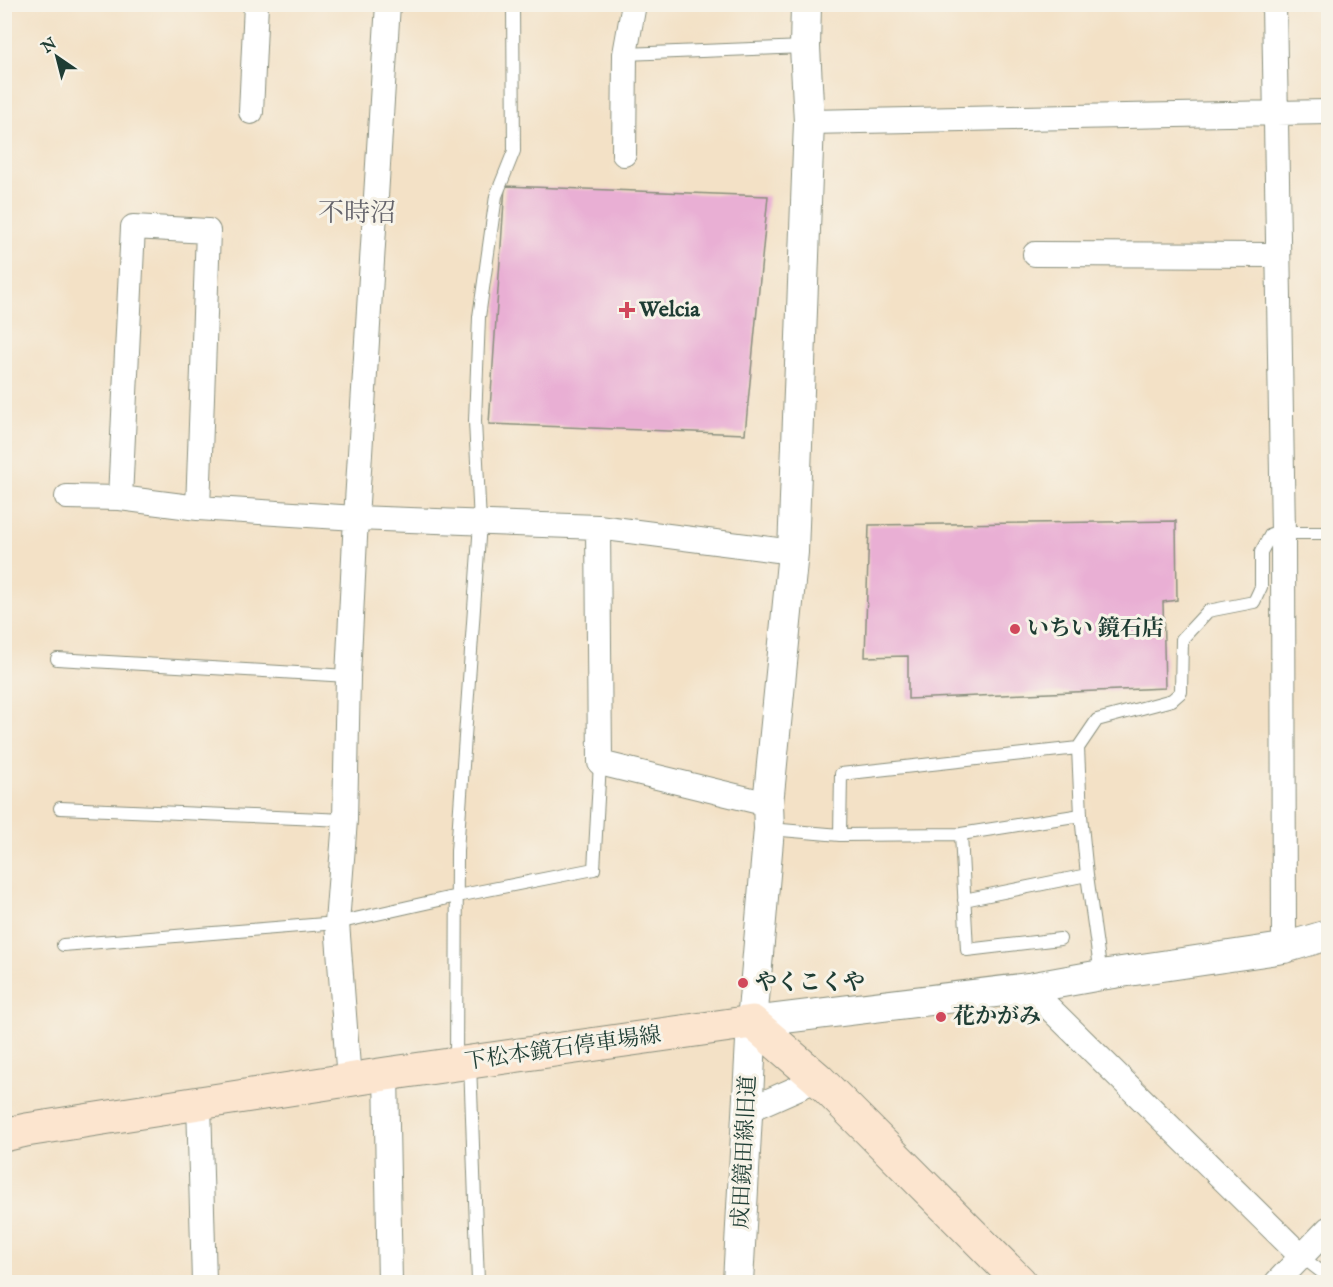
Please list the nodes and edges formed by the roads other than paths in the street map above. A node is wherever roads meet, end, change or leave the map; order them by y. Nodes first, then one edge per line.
1 (256, 4) edge
2 (388, 4) edge
3 (513, 4) edge
4 (634, 4) edge
5 (806, 4) edge
6 (1274, 4) edge
7 (806, 46) junction
8 (625, 54) junction
9 (251, 112) dead end
10 (1329, 112) edge
11 (1275, 113) junction
12 (809, 122) junction
13 (624, 154) dead end
14 (1035, 254) dead end
15 (1278, 255) junction
16 (67, 497) dead end
17 (120, 498) junction
18 (198, 508) junction
19 (356, 518) junction
20 (480, 523) junction
21 (598, 527) junction
22 (1283, 533) junction
23 (1329, 533) edge
24 (793, 552) junction
25 (57, 659) dead end
26 (348, 676) junction
27 (1078, 748) junction
28 (600, 763) junction
29 (60, 808) dead end
30 (1081, 815) junction
31 (768, 817) junction
32 (345, 820) junction
33 (960, 834) junction
34 (840, 835) junction
35 (1087, 875) junction
36 (457, 896) junction
37 (964, 900) junction
38 (337, 923) junction
39 (1329, 935) edge
40 (1060, 939) dead end
41 (63, 945) dead end
42 (1284, 948) junction
43 (1101, 975) junction
44 (1029, 988) junction
45 (752, 1022) junction
46 (463, 1063) junction
47 (386, 1074) junction
48 (818, 1079) junction
49 (349, 1080) junction
50 (199, 1103) junction
51 (748, 1110) junction
52 (4, 1135) edge
53 (1329, 1229) edge
54 (1302, 1257) junction
55 (1329, 1277) edge
56 (204, 1282) edge
57 (390, 1282) edge
58 (478, 1282) edge
59 (738, 1282) edge
60 (1020, 1282) edge
61 (1277, 1282) edge

1 - 9 street
2 - 19 street
3 - 20 lane
4 - 8 street
5 - 7 street, 成田鏡田線旧道
6 - 11 street
7 - 8 lane
7 - 12 street, 成田鏡田線旧道
8 - 13 street
10 - 11 street
11 - 12 street
11 - 15 street
12 - 24 street, 成田鏡田線旧道
14 - 15 street
15 - 22 street
16 - 17 street
17 - 18 street
17 - 18 street
18 - 19 street
19 - 20 street
19 - 26 street
20 - 21 street
20 - 36 lane
21 - 24 street
21 - 28 street
22 - 23 lane
22 - 27 lane
22 - 42 street
24 - 31 street, 成田鏡田線旧道
25 - 26 lane
26 - 32 street
27 - 30 lane
27 - 34 lane
28 - 31 street
28 - 36 lane
29 - 32 lane
30 - 33 lane
30 - 35 lane
31 - 34 lane
31 - 45 street, 成田鏡田線旧道
32 - 38 street
33 - 34 lane
33 - 37 lane
35 - 37 lane
35 - 43 lane
36 - 38 lane
36 - 46 lane
37 - 40 lane
38 - 41 lane
38 - 49 street
39 - 42 street
42 - 43 street
43 - 44 street
44 - 45 street
44 - 54 street
45 - 46 main road, 下松本鏡石停車場線
45 - 48 main road
45 - 51 street, 成田鏡田線旧道
46 - 47 main road, 下松本鏡石停車場線
46 - 58 lane
47 - 49 main road, 下松本鏡石停車場線
47 - 57 street
48 - 51 street
48 - 60 main road
49 - 50 main road, 下松本鏡石停車場線
50 - 52 main road, 下松本鏡石停車場線
50 - 56 street
51 - 59 street, 成田鏡田線旧道
53 - 54 street
54 - 55 lane
54 - 61 street

